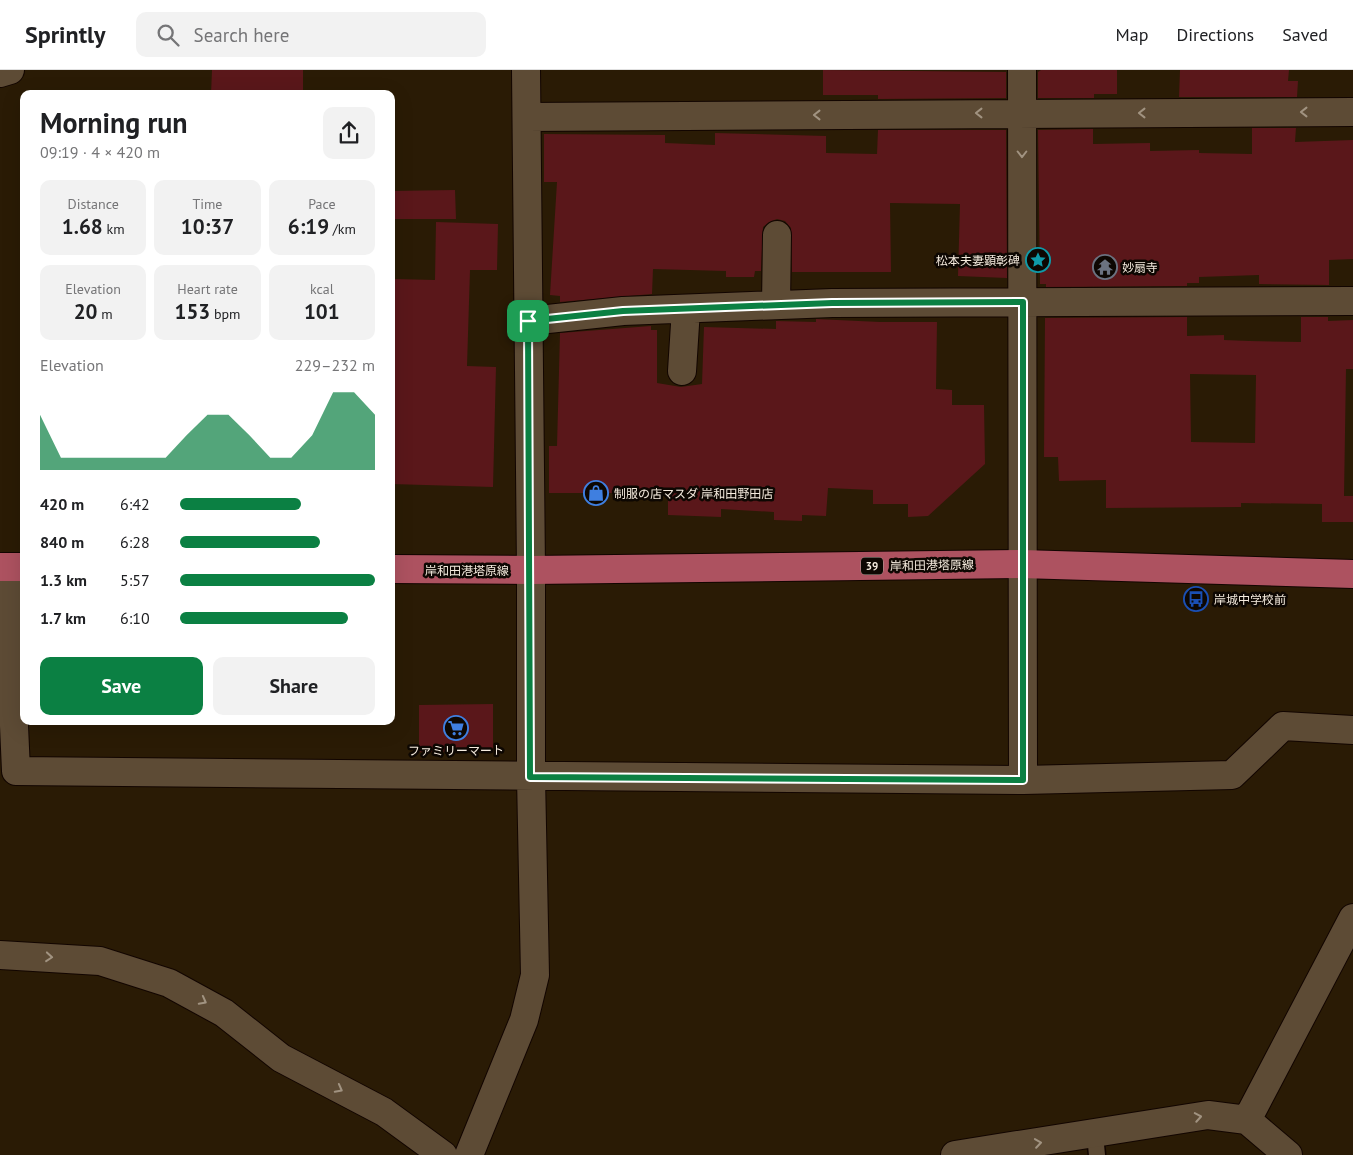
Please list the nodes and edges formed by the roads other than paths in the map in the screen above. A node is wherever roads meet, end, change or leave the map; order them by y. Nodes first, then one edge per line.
1 (10, 70) edge
2 (526, 70) edge
3 (1022, 70) edge
4 (0, 73) edge
5 (1353, 112) edge
6 (1022, 113) junction
7 (526, 117) junction
8 (777, 235) dead end
9 (1353, 300) edge
10 (1023, 302) junction
11 (776, 305) junction
12 (686, 308) junction
13 (528, 321) junction
14 (682, 371) dead end
15 (1021, 564) junction
16 (10, 567) edge
17 (395, 569) edge
18 (531, 570) junction
19 (1353, 574) edge
20 (1353, 730) edge
21 (530, 777) junction
22 (1023, 780) junction
23 (1353, 918) edge
24 (0, 955) edge
25 (1247, 1120) junction
26 (1096, 1145) edge
27 (443, 1155) edge
28 (469, 1155) edge
29 (955, 1155) edge
30 (1288, 1155) edge

1 - 4 street
2 - 7 street
3 - 6 street
5 -> 6 street
6 -> 7 street
6 -> 10 street
7 - 13 street
8 - 11 street
9 - 10 street
10 - 11 street
10 - 15 street
11 - 12 street
12 - 13 street
12 - 14 street
13 - 18 street
15 - 18 main road, 岸和田港塔原線 / 39
15 - 19 main road, 岸和田港塔原線 / 39
15 - 22 street
16 - 21 street
17 - 18 main road, 岸和田港塔原線 / 39
18 - 21 street
20 - 22 street
21 - 22 street
21 - 28 street
23 - 25 street
24 -> 27 street
26 -> 25 street
25 - 30 street
29 -> 26 street

